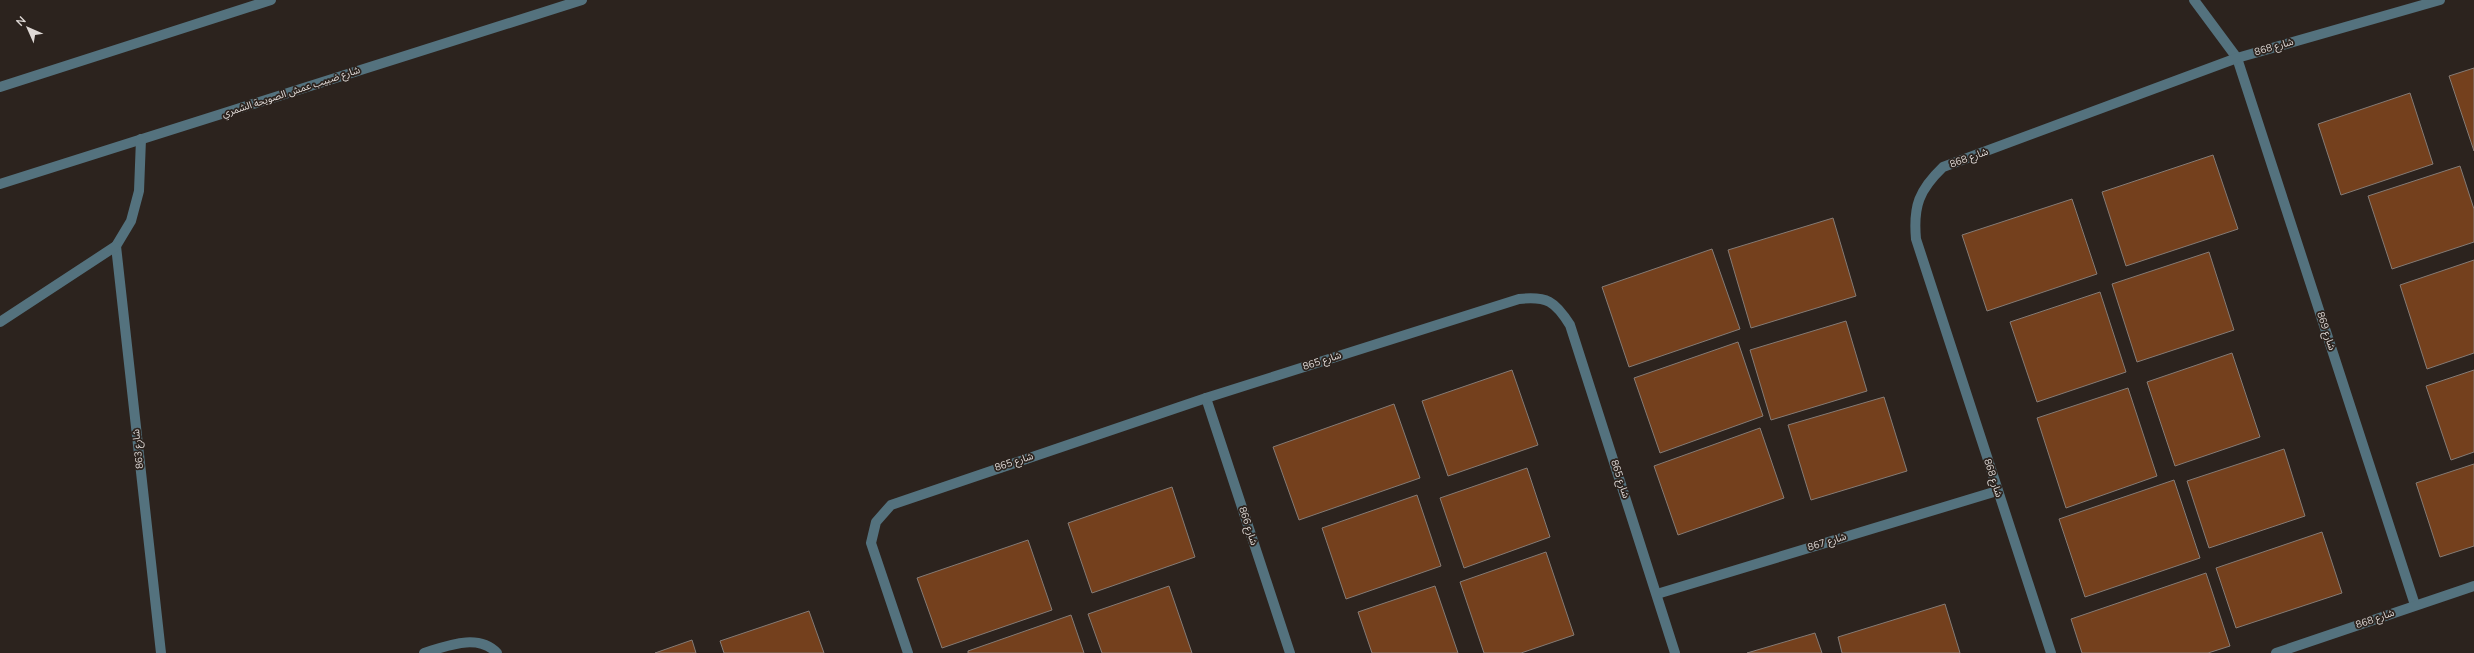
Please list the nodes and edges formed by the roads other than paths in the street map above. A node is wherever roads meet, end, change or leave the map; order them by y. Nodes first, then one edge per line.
1 (271, 0) edge
2 (582, 0) edge
3 (2194, 0) edge
4 (2440, 0) edge
5 (2237, 58) junction
6 (0, 87) edge
7 (141, 140) junction
8 (0, 184) edge
9 (116, 246) junction
10 (0, 322) edge
11 (1206, 398) junction
12 (1997, 491) junction
13 (2474, 586) edge
14 (1657, 594) junction
15 (2415, 605) junction
16 (161, 653) edge
17 (424, 653) edge
18 (497, 653) edge
19 (908, 653) edge
20 (1290, 653) edge
21 (1675, 653) edge
22 (2051, 653) edge
23 (2276, 653) edge

1 - 6 street
2 - 7 street, شارع ضبيب عمش الصويحة الشمري
3 - 5 street, شارع 869
4 - 5 street, شارع 868
5 - 12 street, شارع 868
5 - 15 street, شارع 869
7 - 8 street, شارع ضبيب عمش الصويحة الشمري
7 - 9 street
9 - 10 street
9 - 16 street, شارع 863
11 - 14 street, شارع 865
11 - 19 street, شارع 865
11 - 20 street, شارع 866
12 - 14 street, شارع 867
12 - 22 street, شارع 868
13 - 15 street, شارع 868
14 - 21 street, شارع 865
15 - 23 street, شارع 868
17 - 18 street

